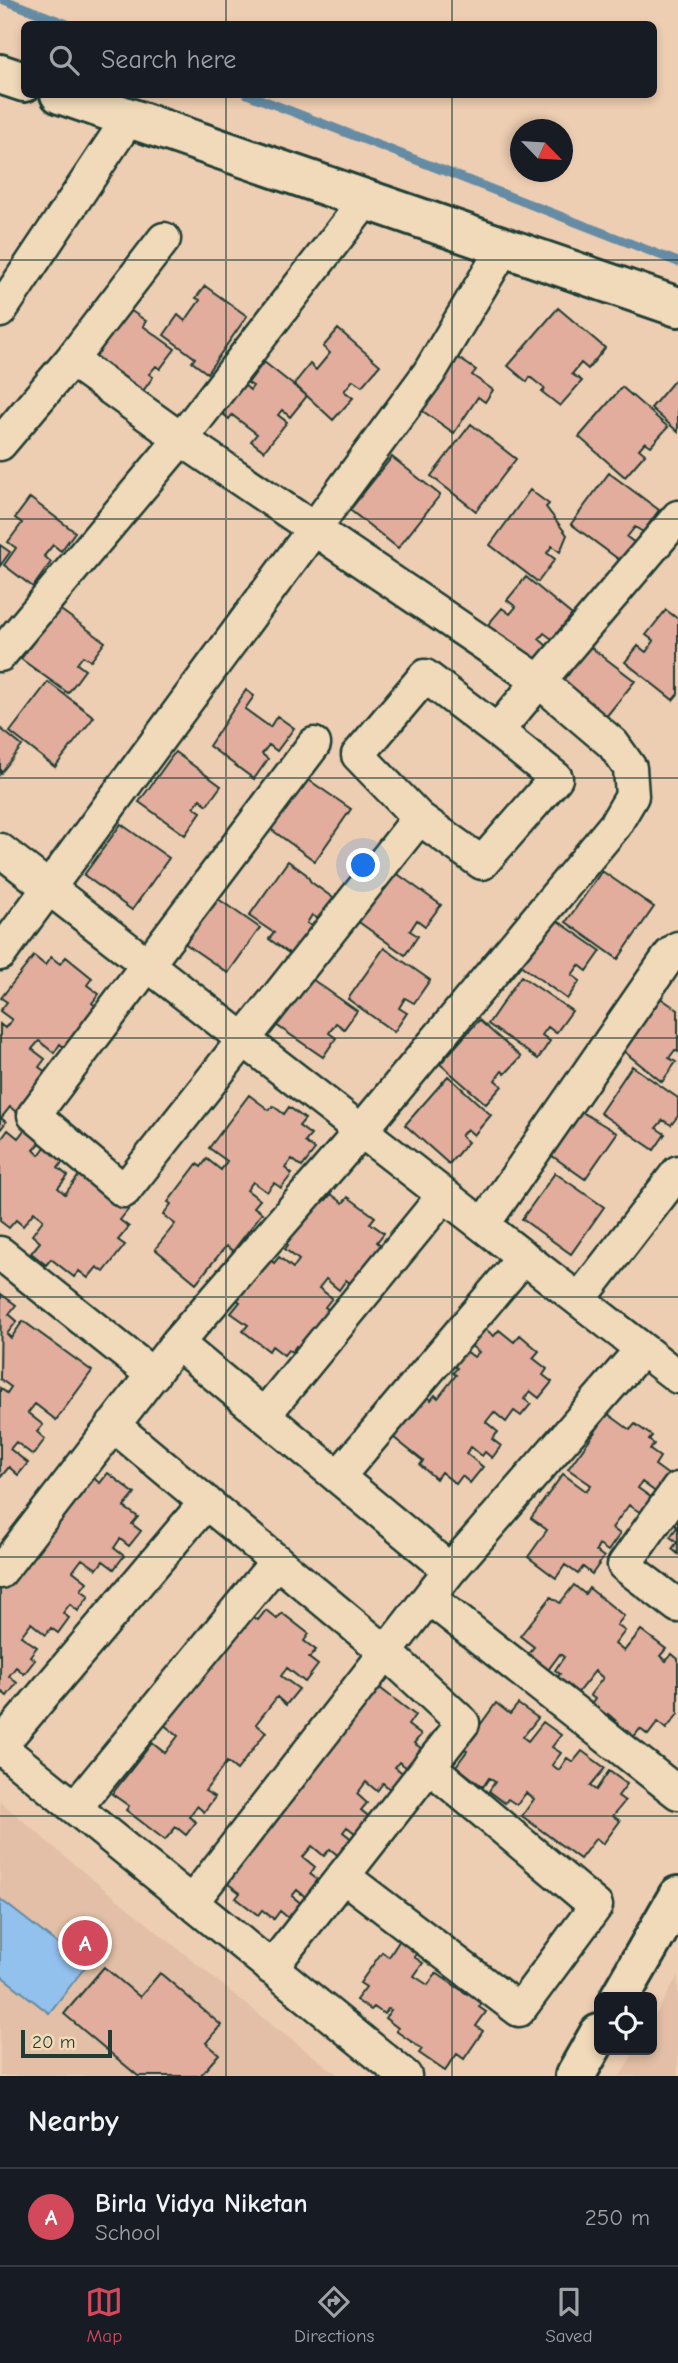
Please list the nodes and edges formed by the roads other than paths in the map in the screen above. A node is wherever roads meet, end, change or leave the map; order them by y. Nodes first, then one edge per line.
1 (0, 74) edge
2 (21, 81) edge
3 (72, 98) edge
4 (129, 118) junction
5 (366, 200) junction
6 (164, 239) dead end
7 (504, 247) junction
8 (678, 307) edge
9 (0, 311) edge
10 (71, 360) junction
11 (181, 439) junction
12 (0, 444) edge
13 (678, 516) edge
14 (315, 529) junction
15 (0, 655) edge
16 (539, 681) junction
17 (497, 731) junction
18 (314, 744) dead end
19 (419, 818) junction
20 (0, 850) edge
21 (50, 889) junction
22 (678, 948) edge
23 (0, 954) edge
24 (147, 964) junction
25 (244, 1040) junction
26 (360, 1130) junction
27 (678, 1172) edge
28 (444, 1195) junction
29 (483, 1226) junction
30 (0, 1253) edge
31 (524, 1257) junction
32 (579, 1300) junction
33 (177, 1343) junction
34 (642, 1349) junction
35 (153, 1375) junction
36 (678, 1377) edge
37 (264, 1415) junction
38 (113, 1425) junction
39 (338, 1477) junction
40 (678, 1489) edge
41 (206, 1502) junction
42 (277, 1561) junction
43 (450, 1570) junction
44 (0, 1572) edge
45 (429, 1598) junction
46 (678, 1606) edge
47 (386, 1652) junction
48 (0, 1747) edge
49 (429, 1766) junction
50 (678, 1793) edge
51 (75, 1808) junction
52 (343, 1876) junction
53 (678, 1896) edge
54 (191, 1903) junction
55 (271, 1968) junction
56 (623, 1992) edge
57 (594, 2043) edge
58 (405, 2076) edge
59 (575, 2076) edge

1 - 2 street
3 - 4 street
4 - 5 street
4 - 9 street
5 - 7 street
5 - 11 street
6 - 10 street
7 - 8 street
7 - 14 street
10 - 11 street
10 - 12 street
11 - 14 street
11 - 15 street
13 - 16 street
14 - 16 street
14 - 21 street
16 - 17 street
16 - 26 street
17 - 19 street
17 - 19 street
18 - 24 street
19 - 25 street
20 - 21 street
21 - 23 street
21 - 24 street
22 - 29 street
24 - 25 street
24 - 25 street
25 - 26 street
26 - 28 street
26 - 33 street
27 - 32 street
28 - 29 street
28 - 37 street
29 - 31 street
30 - 35 street
31 - 32 street
31 - 39 street
32 - 34 street
33 - 35 street
33 - 37 street
34 - 36 street
34 - 43 street
35 - 38 street
37 - 39 street
38 - 41 street
38 - 44 street
39 - 43 street
40 - 46 street
41 - 42 street
41 - 48 street
42 - 47 street
42 - 51 street
43 - 45 street
45 - 47 street
45 - 50 street
47 - 49 street
47 - 54 street
48 - 51 street
49 - 52 street
49 - 52 street
51 - 54 street
52 - 55 street
53 - 56 street
54 - 55 street
55 - 58 street
57 - 59 street

